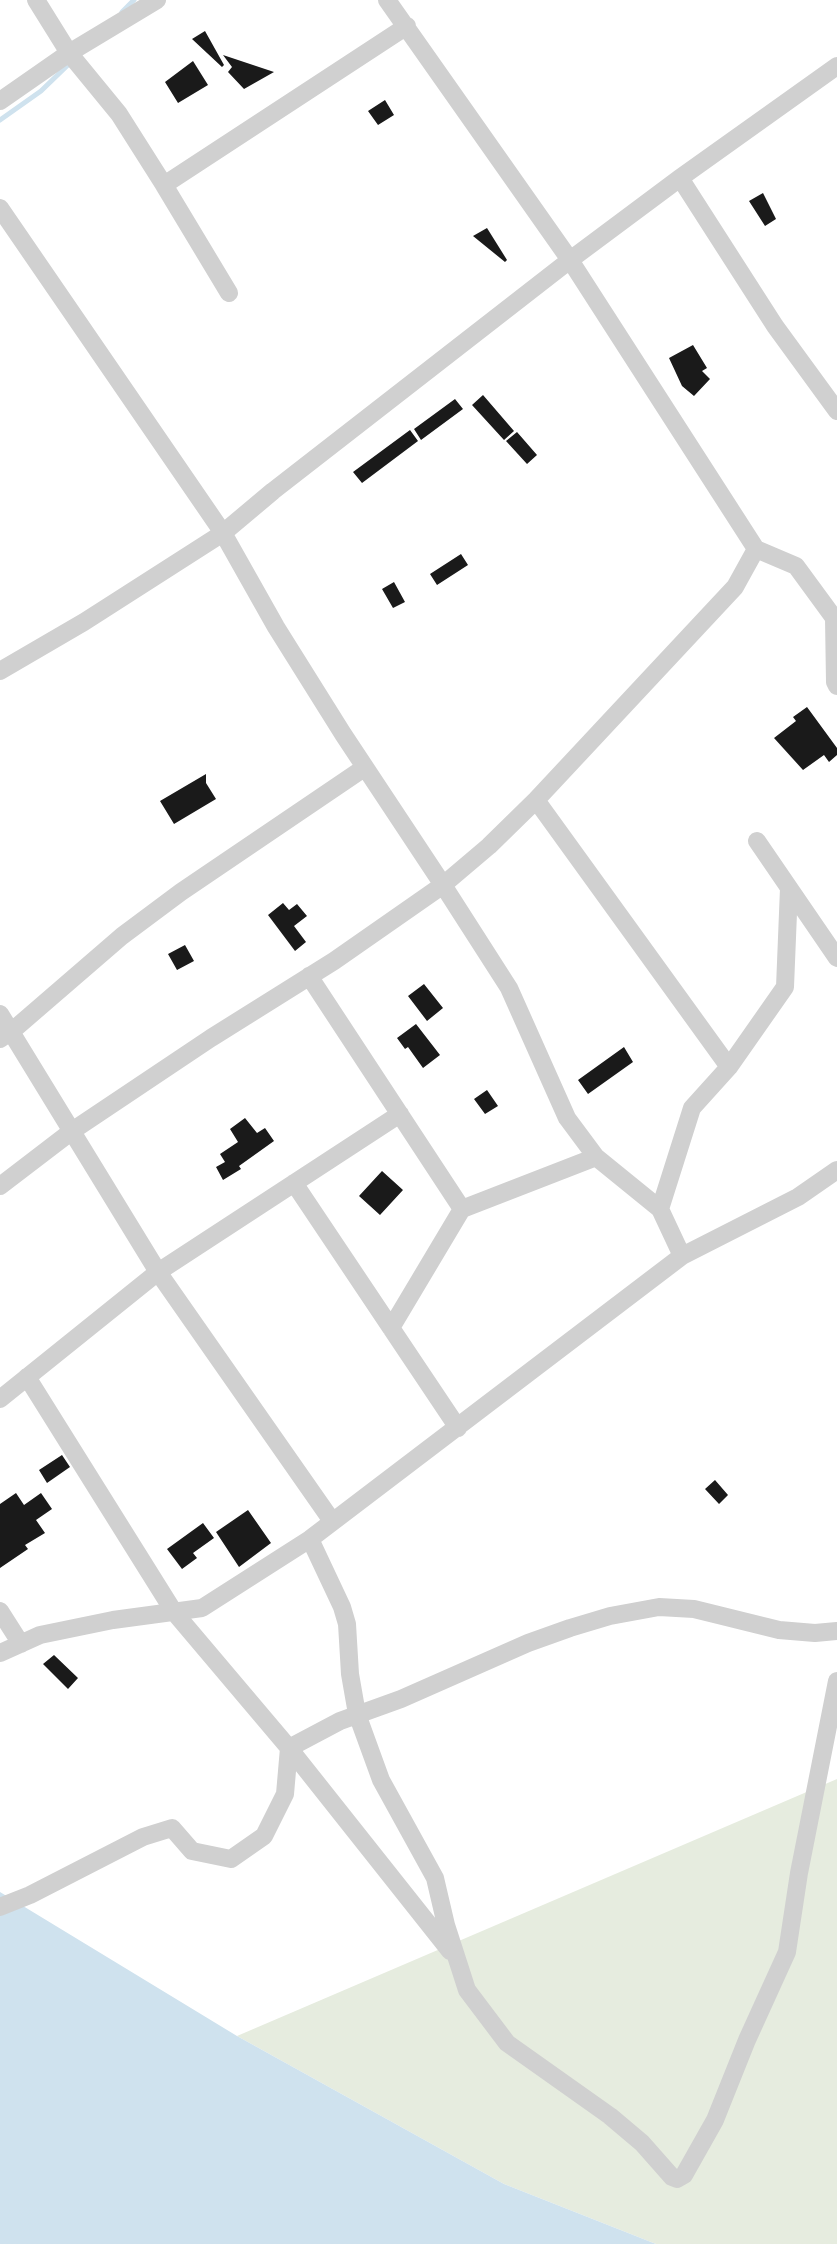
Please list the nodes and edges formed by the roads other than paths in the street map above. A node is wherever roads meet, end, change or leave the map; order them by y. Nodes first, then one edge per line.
1 (36, 0) edge
2 (157, 0) edge
3 (387, 0) edge
4 (407, 26) junction
5 (69, 53) junction
6 (837, 66) edge
7 (0, 101) edge
8 (680, 178) junction
9 (164, 185) junction
10 (0, 208) edge
11 (570, 260) junction
12 (229, 293) dead end
13 (837, 411) edge
14 (223, 533) junction
15 (756, 549) junction
16 (0, 671) edge
17 (836, 683) edge
18 (364, 768) junction
19 (536, 800) junction
20 (757, 841) dead end
21 (443, 885) junction
22 (789, 888) junction
23 (837, 958) edge
24 (309, 976) junction
25 (0, 1014) edge
26 (6, 1035) edge
27 (729, 1067) junction
28 (400, 1114) junction
29 (72, 1131) junction
30 (596, 1157) junction
31 (837, 1170) edge
32 (294, 1183) junction
33 (0, 1186) edge
34 (462, 1209) junction
35 (660, 1209) junction
36 (682, 1256) junction
37 (158, 1272) junction
38 (391, 1328) junction
39 (27, 1377) junction
40 (0, 1399) edge
41 (458, 1428) junction
42 (332, 1521) junction
43 (310, 1539) junction
44 (0, 1611) edge
45 (174, 1612) junction
46 (837, 1631) edge
47 (20, 1644) junction
48 (0, 1653) edge
49 (837, 1681) edge
50 (357, 1714) junction
51 (289, 1748) junction
52 (0, 1908) edge
53 (458, 1962) junction

1 - 5 street
2 - 5 street
3 - 4 street
4 - 9 street
4 - 11 street
5 - 7 street
5 - 9 street
6 - 8 street
8 - 11 street
8 - 13 street
9 - 12 street
10 - 14 street
11 - 14 street
11 - 15 street
14 - 16 street
14 - 18 street
15 - 17 street
15 - 19 street
18 - 21 street
18 - 26 street
19 - 21 street
19 - 27 street
20 - 22 street
21 - 24 street
21 - 30 street
22 - 23 street
22 - 27 street
24 - 28 street
24 - 29 street
25 - 26 street
26 - 29 street
27 - 35 street
28 - 32 street
28 - 34 street
29 - 33 street
29 - 37 street
30 - 34 street
30 - 35 street
31 - 36 street
32 - 37 street
32 - 38 street
34 - 38 street
35 - 36 street
36 - 41 street
37 - 39 street
37 - 42 street
38 - 41 street
39 - 40 street
39 - 45 street
41 - 42 street
42 - 43 street
43 - 45 street
43 - 50 street
44 - 47 street
45 - 47 street
45 - 51 street
46 - 50 street
47 - 48 street
49 - 53 street
50 - 51 street
50 - 53 street
51 - 52 street
51 - 53 street

